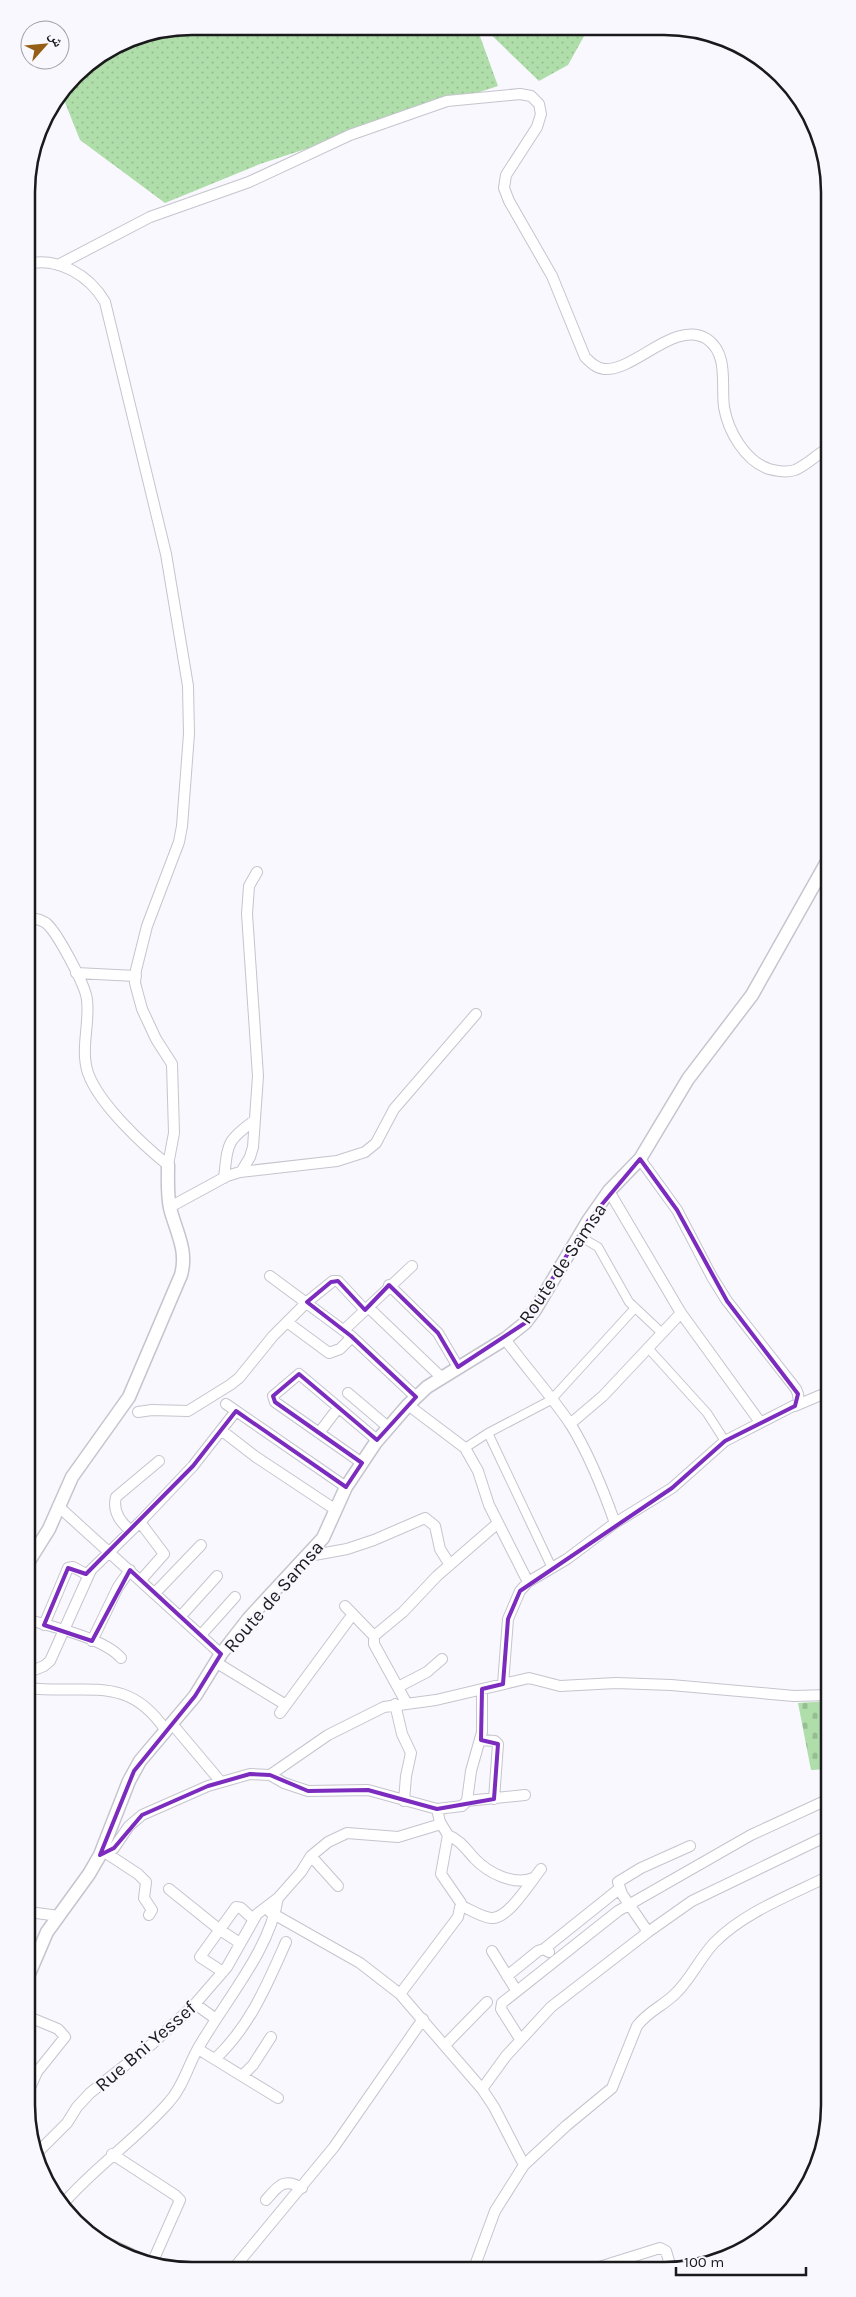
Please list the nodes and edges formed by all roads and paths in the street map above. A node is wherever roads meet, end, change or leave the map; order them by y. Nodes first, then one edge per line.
1 (35, 263) edge
2 (58, 264) junction
3 (821, 453) edge
4 (257, 872) dead end
5 (821, 872) edge
6 (35, 919) edge
7 (76, 973) junction
8 (136, 976) junction
9 (476, 1014) dead end
10 (255, 1120) junction
11 (640, 1159) junction
12 (168, 1165) junction
13 (241, 1172) junction
14 (224, 1178) junction
15 (610, 1191) junction
16 (170, 1206) junction
17 (579, 1236) junction
18 (412, 1266) dead end
19 (270, 1276) dead end
20 (390, 1286) junction
21 (307, 1302) junction
22 (635, 1308) junction
23 (366, 1309) junction
24 (681, 1313) junction
25 (286, 1322) junction
26 (662, 1333) junction
27 (348, 1334) junction
28 (505, 1339) junction
29 (648, 1348) junction
30 (458, 1367) junction
31 (441, 1377) junction
32 (348, 1393) dead end
33 (821, 1395) edge
34 (551, 1400) junction
35 (412, 1401) junction
36 (226, 1404) dead end
37 (795, 1406) junction
38 (338, 1408) junction
39 (236, 1411) junction
40 (138, 1412) dead end
41 (760, 1422) junction
42 (570, 1424) junction
43 (388, 1427) junction
44 (221, 1430) junction
45 (319, 1433) junction
46 (488, 1433) junction
47 (377, 1440) junction
48 (725, 1441) junction
49 (465, 1448) junction
50 (159, 1461) dead end
51 (362, 1463) junction
52 (346, 1487) junction
53 (58, 1506) junction
54 (336, 1510) junction
55 (140, 1522) junction
56 (498, 1523) junction
57 (616, 1523) junction
58 (131, 1531) junction
59 (202, 1545) dead end
60 (35, 1551) edge
61 (111, 1552) junction
62 (309, 1556) junction
63 (450, 1565) junction
64 (552, 1568) junction
65 (130, 1570) junction
66 (88, 1575) junction
67 (216, 1576) dead end
68 (141, 1580) junction
69 (528, 1582) junction
70 (155, 1593) junction
71 (235, 1597) dead end
72 (181, 1616) junction
73 (35, 1622) edge
74 (44, 1625) junction
75 (65, 1632) junction
76 (201, 1635) junction
77 (374, 1636) junction
78 (92, 1641) junction
79 (121, 1658) dead end
80 (219, 1658) junction
81 (442, 1658) dead end
82 (35, 1670) edge
83 (503, 1684) junction
84 (398, 1687) junction
85 (35, 1688) edge
86 (482, 1689) junction
87 (821, 1695) edge
88 (395, 1704) junction
89 (407, 1704) junction
90 (169, 1728) junction
91 (480, 1740) junction
92 (270, 1775) junction
93 (220, 1782) junction
94 (525, 1795) dead end
95 (494, 1798) junction
96 (404, 1801) junction
97 (468, 1801) junction
98 (821, 1803) edge
99 (437, 1809) junction
100 (441, 1824) junction
101 (448, 1835) junction
102 (821, 1839) edge
103 (690, 1846) dead end
104 (103, 1854) junction
105 (311, 1856) junction
106 (541, 1869) dead end
107 (534, 1878) junction
108 (821, 1880) edge
109 (338, 1886) dead end
110 (169, 1888) dead end
111 (619, 1888) junction
112 (278, 1898) junction
113 (629, 1905) junction
114 (462, 1906) junction
115 (262, 1908) junction
116 (35, 1913) edge
117 (275, 1914) junction
118 (149, 1915) dead end
119 (59, 1916) junction
120 (253, 1919) junction
121 (220, 1930) junction
122 (648, 1932) junction
123 (286, 1942) dead end
124 (240, 1943) junction
125 (544, 1949) junction
126 (492, 1951) dead end
127 (35, 1960) edge
128 (555, 1960) junction
129 (223, 1972) junction
130 (507, 1976) junction
131 (516, 1990) junction
132 (400, 1994) junction
133 (487, 2002) dead end
134 (195, 2004) junction
135 (35, 2019) edge
136 (216, 2019) junction
137 (423, 2019) junction
138 (271, 2037) dead end
139 (520, 2039) junction
140 (445, 2045) junction
141 (198, 2049) junction
142 (215, 2059) junction
143 (243, 2075) junction
144 (35, 2076) edge
145 (482, 2089) junction
146 (278, 2098) dead end
147 (41, 2148) edge
148 (112, 2154) junction
149 (524, 2165) junction
150 (302, 2188) junction
151 (67, 2200) edge
152 (266, 2200) dead end
153 (155, 2257) edge
154 (239, 2262) edge
155 (476, 2262) edge
156 (615, 2262) edge
157 (669, 2262) edge

1 - 2 street
2 - 3 street
2 - 8 street
4 - 10 street
5 - 11 street, Route de Samsa
6 - 7 street
7 - 8 street
7 - 12 street
8 - 12 street
9 - 13 street
10 - 13 street
10 - 14 street
11 - 15 street, Route de Samsa
11 - 37 street
12 - 16 street
13 - 14 street
14 - 16 street
15 - 17 street, Route de Samsa
15 - 24 street
16 - 53 street
17 - 22 street
17 - 28 street, Route de Samsa
18 - 20 street
19 - 21 street
20 - 23 street
20 - 30 street
21 - 23 street
21 - 25 street
21 - 27 street
22 - 26 street
22 - 34 street
23 - 27 street
23 - 31 street
24 - 26 street
24 - 41 street
25 - 27 street
25 - 40 street
26 - 29 street
27 - 35 street
28 - 30 street, Route de Samsa
28 - 34 street
29 - 42 street
29 - 48 street
30 - 31 street, Route de Samsa
31 - 35 street, Route de Samsa
32 - 43 street
33 - 37 street
34 - 42 street
34 - 46 street
35 - 43 street, Route de Samsa
35 - 49 street
36 - 39 street
37 - 41 street
38 - 45 street
38 - 45 street
38 - 47 street
39 - 44 street
39 - 52 street
41 - 48 street
42 - 57 street
43 - 47 street, Route de Samsa
44 - 54 street
44 - 55 street
45 - 51 street
46 - 49 street
46 - 64 street
47 - 51 street, Route de Samsa
48 - 57 street
49 - 56 street
50 - 58 street
51 - 52 street, Route de Samsa
52 - 54 street, Route de Samsa
53 - 60 street
53 - 61 street
54 - 62 street, Route de Samsa
55 - 58 street
55 - 68 street
56 - 63 street
56 - 69 street
57 - 64 street
58 - 61 street
59 - 70 street
61 - 65 street
61 - 66 street
62 - 63 street
62 - 80 street, Route de Samsa
63 - 77 street
64 - 69 street
65 - 68 street
65 - 78 street
66 - 74 street
66 - 75 street
67 - 72 street
68 - 70 street
69 - 83 street
70 - 72 street
71 - 76 street
72 - 76 street
73 - 74 street
74 - 75 street
75 - 78 street
75 - 82 street
76 - 80 street
77 - 80 street
77 - 84 street
78 - 79 street
80 - 90 street, Route de Samsa
81 - 84 street
83 - 86 street
83 - 87 street
84 - 89 street
85 - 90 street
86 - 89 street
86 - 91 street
88 - 89 street
88 - 92 street
88 - 96 street
90 - 93 street
90 - 104 street, Route de Samsa
91 - 95 street
91 - 97 street
92 - 93 street
92 - 96 street
93 - 104 street
94 - 95 street
95 - 97 street
96 - 99 street
97 - 99 street
98 - 113 street
99 - 100 street
100 - 101 street
100 - 105 street, Rue Bni Yessef
101 - 107 street
101 - 114 street
102 - 122 street
103 - 111 street
104 - 118 street
104 - 119 street, Route de Samsa
105 - 109 street
105 - 112 street, Rue Bni Yessef
106 - 107 street
107 - 114 street
108 - 149 street
110 - 121 street
111 - 113 street
111 - 125 street
112 - 115 street, Rue Bni Yessef
112 - 117 street
113 - 122 street
113 - 128 street
114 - 132 street
115 - 117 street
115 - 120 street, Rue Bni Yessef
116 - 119 street
117 - 132 street
117 - 136 street
119 - 127 street, Route de Samsa
120 - 121 street
120 - 124 street, Rue Bni Yessef
121 - 124 street
121 - 129 street
122 - 139 street
123 - 142 street
124 - 129 street, Rue Bni Yessef
125 - 128 street
125 - 130 street
126 - 130 street
128 - 131 street
129 - 134 street, Rue Bni Yessef
130 - 131 street
131 - 139 street
132 - 137 street
133 - 140 street
134 - 136 street
134 - 147 street, Rue Bni Yessef
135 - 144 street
136 - 141 street
137 - 140 street
137 - 150 street
138 - 143 street
139 - 145 street
140 - 145 street
141 - 142 street
141 - 148 street
142 - 143 street
143 - 146 street
145 - 149 street
148 - 151 street
148 - 153 street
149 - 155 street
150 - 152 street
150 - 154 street
156 - 157 street

